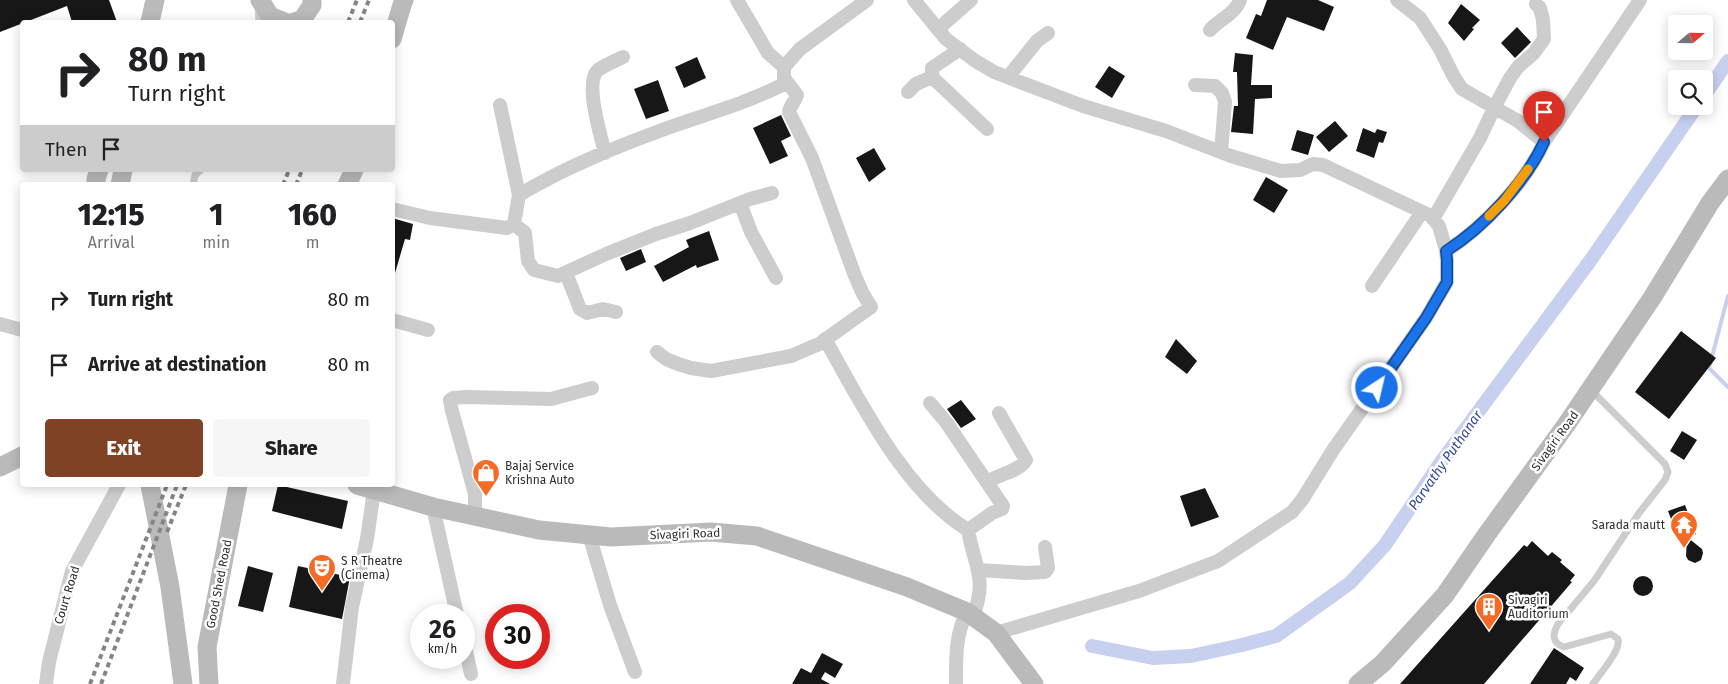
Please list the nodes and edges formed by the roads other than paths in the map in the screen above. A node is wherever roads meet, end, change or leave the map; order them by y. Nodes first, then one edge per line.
1 (155, 0) edge
2 (259, 0) edge
3 (312, 0) edge
4 (404, 0) edge
5 (738, 0) edge
6 (867, 0) edge
7 (914, 0) edge
8 (971, 0) edge
9 (1240, 0) edge
10 (1397, 0) edge
11 (1640, 0) edge
12 (1536, 4) dead end
13 (150, 20) edge
14 (258, 20) edge
15 (280, 20) edge
16 (302, 20) edge
17 (938, 28) junction
18 (395, 29) edge
19 (1210, 30) dead end
20 (1048, 33) dead end
21 (960, 49) junction
22 (623, 58) dead end
23 (784, 72) junction
24 (932, 77) junction
25 (1008, 77) junction
26 (1195, 85) dead end
27 (908, 92) dead end
28 (500, 105) dead end
29 (1494, 108) junction
30 (987, 129) dead end
31 (1544, 142) junction
32 (1221, 152) junction
33 (605, 153) junction
34 (1728, 180) edge
35 (772, 193) dead end
36 (519, 195) junction
37 (740, 203) junction
38 (395, 210) edge
39 (1428, 216) junction
40 (514, 224) junction
41 (1446, 250) junction
42 (566, 272) junction
43 (776, 278) dead end
44 (1372, 286) dead end
45 (616, 312) dead end
46 (395, 321) edge
47 (0, 324) edge
48 (20, 329) edge
49 (428, 330) dead end
50 (825, 339) junction
51 (657, 352) dead end
52 (592, 388) dead end
53 (1591, 389) junction
54 (930, 403) dead end
55 (999, 414) dead end
56 (20, 457) edge
57 (0, 467) edge
58 (987, 482) junction
59 (117, 487) edge
60 (150, 487) edge
61 (238, 487) edge
62 (366, 487) edge
63 (433, 507) junction
64 (475, 516) junction
65 (968, 530) junction
66 (589, 535) junction
67 (1045, 547) dead end
68 (979, 570) junction
69 (455, 604) edge
70 (970, 614) junction
71 (996, 633) junction
72 (470, 669) edge
73 (635, 672) dead end
74 (471, 674) dead end
75 (46, 684) edge
76 (183, 684) edge
77 (208, 684) edge
78 (343, 684) edge
79 (956, 684) edge
80 (1034, 684) edge
81 (1358, 684) edge
82 (1593, 684) edge

1 - 13 main road
2 - 14 lane
2 - 15 main road
3 - 16 main road
4 - 18 main road
5 - 23 street
6 - 23 street
7 - 17 street
8 - 17 street
9 - 19 street
10 - 29 street
11 - 31 street
12 - 29 street
17 - 21 street
20 - 25 street
21 - 24 street
21 - 25 street
22 - 33 street
23 - 33 street
23 - 50 street
24 - 27 street
24 - 30 street
25 - 32 street
26 - 32 street
28 - 36 street
29 - 31 street
29 - 39 street
31 - 41 street
32 - 39 street
33 - 36 street
34 - 53 main road, Sivagiri Road
35 - 37 street
36 - 40 street
37 - 42 street
37 - 43 street
38 - 40 street
39 - 41 street
39 - 44 street
40 - 42 street
41 - 71 street
42 - 45 street
46 - 49 street
47 - 48 street
50 - 51 street
50 - 65 street
52 - 64 street
53 - 81 main road, Sivagiri Road
53 - 82 lane
54 - 58 street
55 - 58 street
56 - 57 main road
58 - 65 street
59 - 75 street, Court Road
60 - 76 main road
61 - 77 main road, Good Shed Road
62 - 63 main road, Sivagiri Road
62 - 78 street
63 - 64 main road, Sivagiri Road
63 - 69 street
64 - 66 main road, Sivagiri Road
65 - 68 street
66 - 70 main road, Sivagiri Road
66 - 73 street
67 - 68 street
68 - 70 street
70 - 71 main road, Sivagiri Road
70 - 79 street
71 - 80 main road, Sivagiri Road
72 - 74 street

